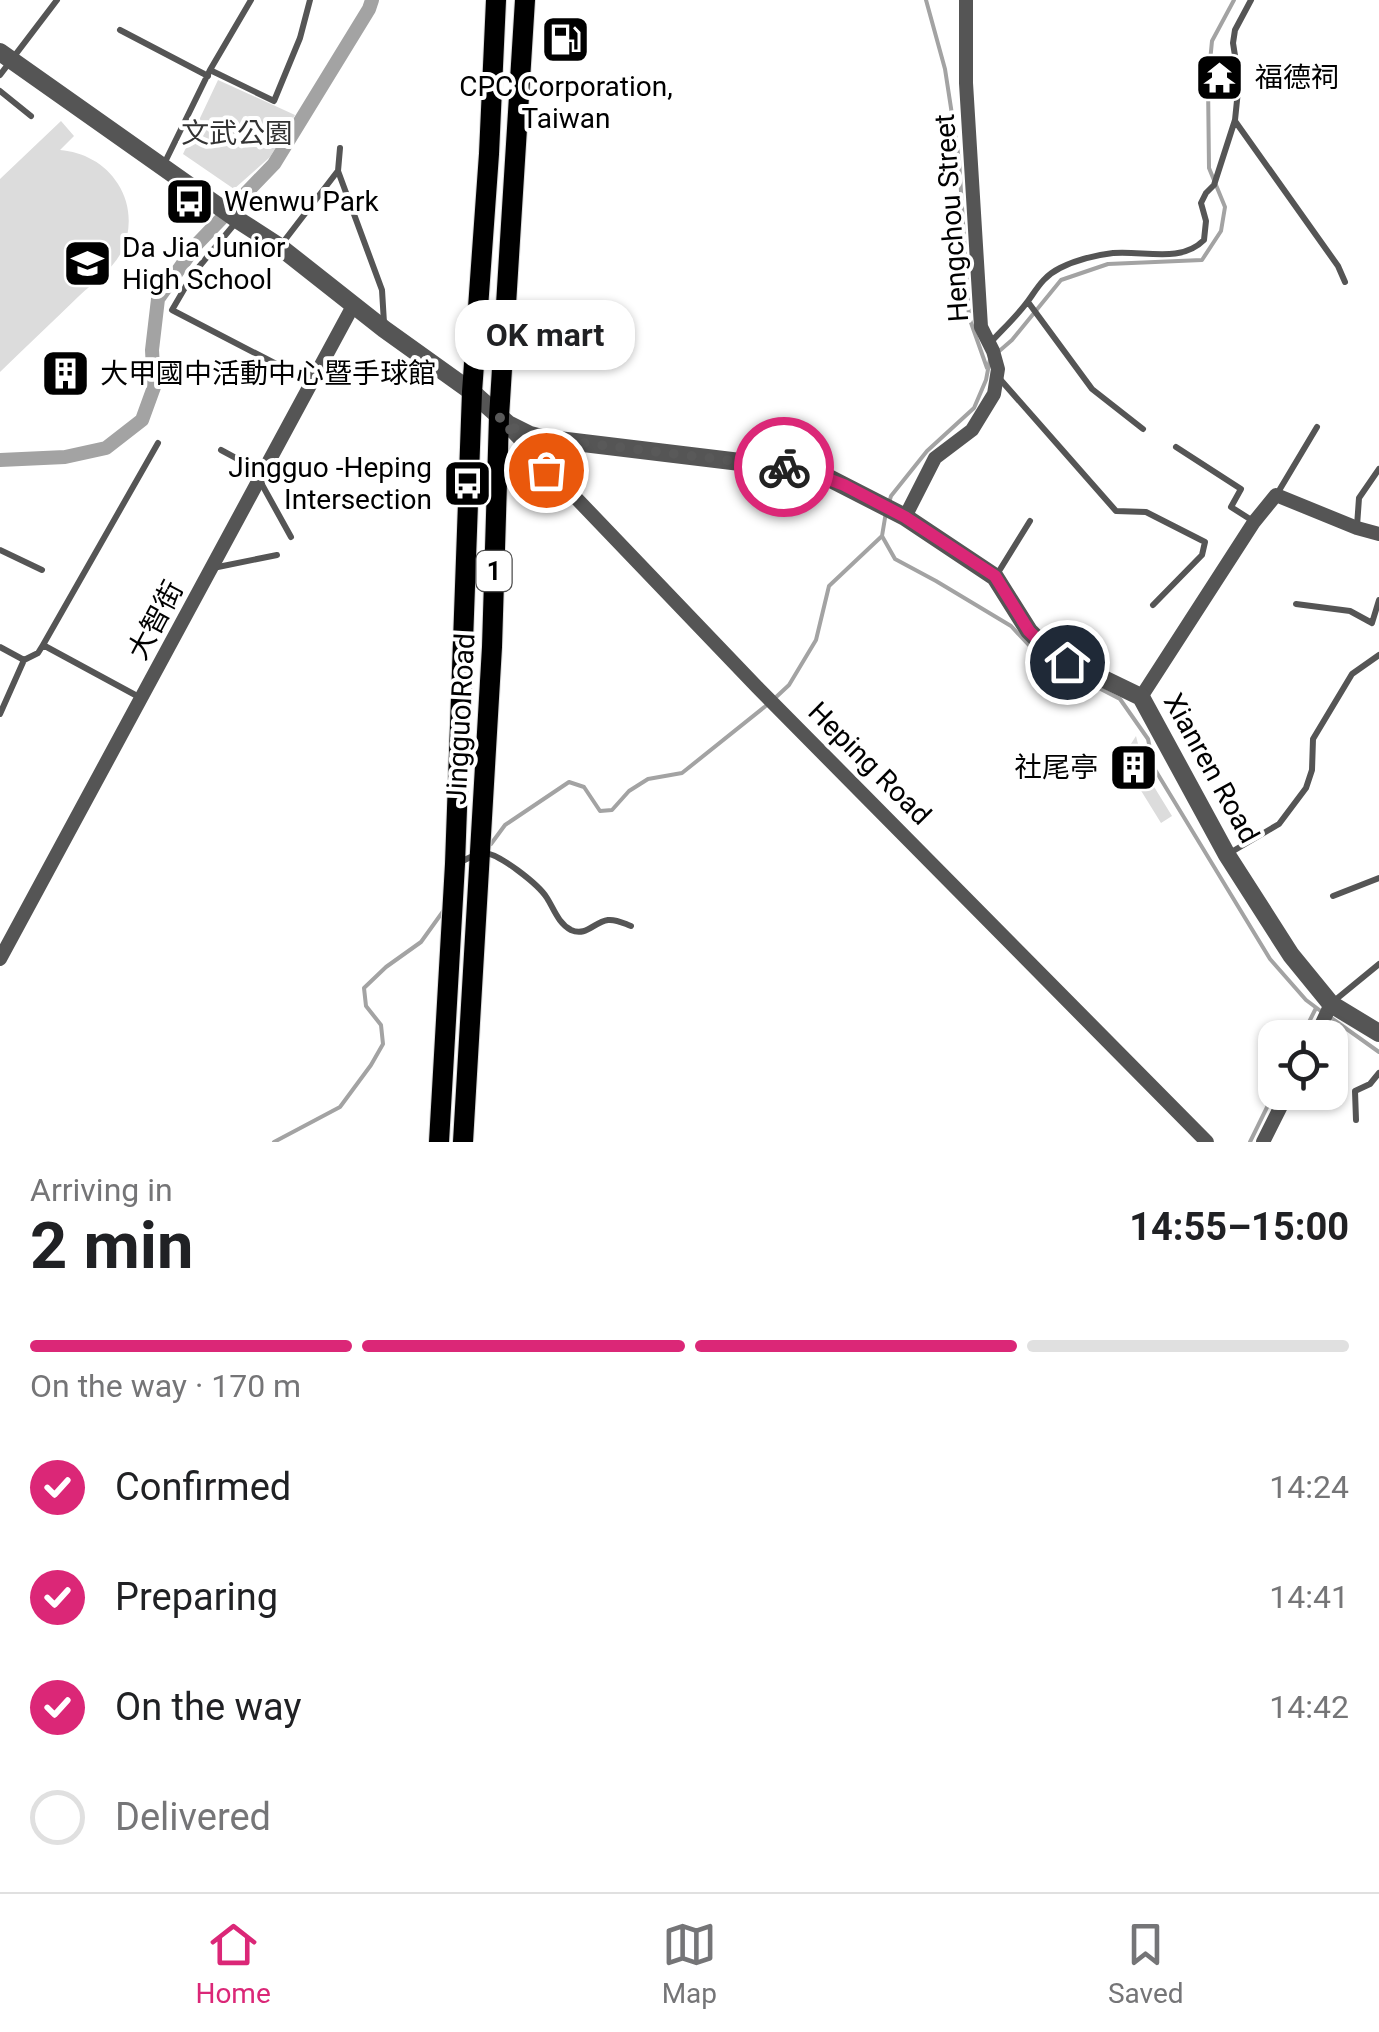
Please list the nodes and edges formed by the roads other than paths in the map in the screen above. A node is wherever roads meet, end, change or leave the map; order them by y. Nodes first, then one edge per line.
1 (58, 0) edge
2 (310, 0) edge
3 (496, 0) edge
4 (524, 0) edge
5 (966, 0) edge
6 (1252, 0) edge
7 (248, 1) edge
8 (120, 30) dead end
9 (4, 62) edge
10 (209, 73) junction
11 (0, 91) edge
12 (31, 116) dead end
13 (1235, 120) junction
14 (340, 148) dead end
15 (163, 167) junction
16 (338, 171) junction
17 (238, 220) junction
18 (280, 247) junction
19 (1345, 282) dead end
20 (1028, 302) junction
21 (354, 304) junction
22 (384, 329) junction
23 (992, 347) junction
24 (998, 373) junction
25 (312, 383) junction
26 (472, 392) junction
27 (499, 417) junction
28 (1317, 426) dead end
29 (1143, 430) dead end
30 (158, 443) dead end
31 (1176, 447) dead end
32 (221, 450) dead end
33 (1379, 468) edge
34 (261, 476) junction
35 (1276, 495) junction
36 (905, 517) junction
37 (1030, 522) dead end
38 (1254, 522) junction
39 (1356, 528) junction
40 (1379, 534) edge
41 (291, 537) dead end
42 (0, 550) edge
43 (277, 555) dead end
44 (212, 568) junction
45 (42, 570) dead end
46 (995, 576) junction
47 (1379, 600) edge
48 (1296, 604) dead end
49 (1152, 606) dead end
50 (44, 645) junction
51 (0, 647) edge
52 (1379, 655) edge
53 (24, 660) junction
54 (1141, 697) junction
55 (141, 698) junction
56 (0, 714) edge
57 (480, 853) junction
58 (1227, 854) junction
59 (456, 864) junction
60 (1379, 878) edge
61 (1334, 896) dead end
62 (631, 926) dead end
63 (0, 959) edge
64 (1379, 964) edge
65 (1328, 1011) junction
66 (1324, 1020) edge
67 (1379, 1033) edge
68 (1379, 1073) edge
69 (1279, 1110) edge
70 (1356, 1120) dead end
71 (439, 1142) edge
72 (463, 1142) edge
73 (1208, 1142) edge
74 (1263, 1142) edge

1 - 9 lane
2 - 10 lane
3 - 26 main road, Jingguo Road / 1
4 - 27 main road, Jingguo Road / 1
5 - 23 street, Hengchou Street
6 - 13 lane
7 - 10 lane
8 - 10 lane
9 - 15 street
10 - 15 lane
11 - 12 lane
13 - 19 lane
13 - 20 lane
14 - 16 lane
15 - 17 street
16 - 18 lane
16 - 22 lane
17 - 18 street
17 - 25 lane
18 - 21 street
20 - 23 lane
20 - 29 lane
21 - 22 street
21 - 25 street, 大智街
22 - 26 street
23 - 24 street, Hengchou Street
24 - 36 street
24 - 49 lane
25 - 34 street, 大智街
26 - 27 street, Xianren Road
26 - 59 main road, Jingguo Road / 1
27 - 36 street, Xianren Road
27 - 57 main road, Jingguo Road / 1
27 - 73 street, Heping Road
28 - 35 lane
30 - 50 lane
31 - 38 lane
32 - 34 lane
33 - 39 lane
34 - 41 lane
34 - 44 street, 大智街
35 - 38 street
35 - 39 street
36 - 46 street, Xianren Road
37 - 46 lane
38 - 54 street
39 - 40 street
42 - 45 lane
43 - 44 lane
44 - 55 street, 大智街
46 - 54 street, Xianren Road
47 - 48 lane
50 - 53 lane
50 - 55 lane
51 - 53 lane
52 - 58 lane
53 - 56 lane
54 - 58 street, Xianren Road
55 - 63 street, 大智街
57 - 59 lane
57 - 62 lane
57 - 72 main road, Jingguo Road / 1
58 - 65 street, Xianren Road
59 - 71 main road, Jingguo Road / 1
60 - 61 lane
64 - 65 lane
65 - 66 street
65 - 67 street, Xianren Road
68 - 70 lane
69 - 74 street

